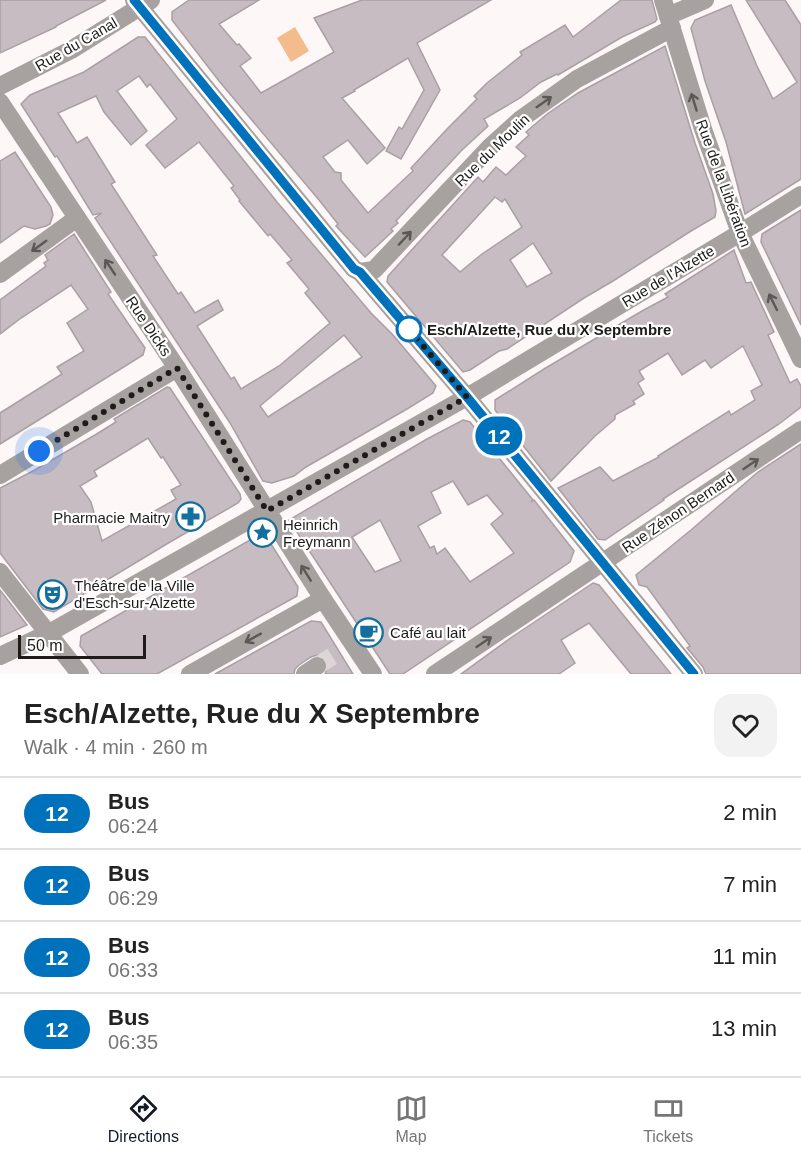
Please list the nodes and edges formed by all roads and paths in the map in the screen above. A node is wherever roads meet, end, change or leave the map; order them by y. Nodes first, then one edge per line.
1 (705, 0) edge
2 (142, 2) edge
3 (668, 14) edge
4 (0, 86) edge
5 (0, 102) edge
6 (801, 195) edge
7 (77, 218) junction
8 (740, 233) junction
9 (360, 272) junction
10 (0, 274) edge
11 (800, 356) edge
12 (177, 368) junction
13 (467, 397) junction
14 (801, 430) edge
15 (0, 475) edge
16 (267, 511) junction
17 (602, 563) junction
18 (0, 572) edge
19 (322, 599) junction
20 (49, 633) junction
21 (0, 656) edge
22 (80, 674) edge
23 (190, 674) edge
24 (373, 674) edge
25 (435, 674) edge
26 (694, 674) edge

1 - 3 street, Rue du Moulin
2 - 4 street, Rue du Canal
2 - 9 street
8 -> 3 street, Rue de la Libération
9 -> 3 street, Rue du Moulin
5 - 7 street, Rue Dicks
6 - 8 street, Rue de l'Alzette
7 -> 10 street
12 -> 7 street, Rue Dicks
11 -> 8 street, Rue de la Libération
8 - 13 street, Rue de l'Alzette
9 - 13 street
12 - 15 street
12 - 16 street, Rue Dicks
13 - 16 street, Rue de l'Alzette
13 - 17 street
17 -> 14 street, Rue Zénon Bernard
19 -> 16 street, Rue Dicks
16 - 20 street, Rue de l'Alzette
25 -> 17 street, Rue Zénon Bernard
17 - 26 street
18 - 20 street
19 -> 23 street
19 - 24 street, Rue Dicks
20 - 21 street, Rue de l'Alzette
20 - 22 street

